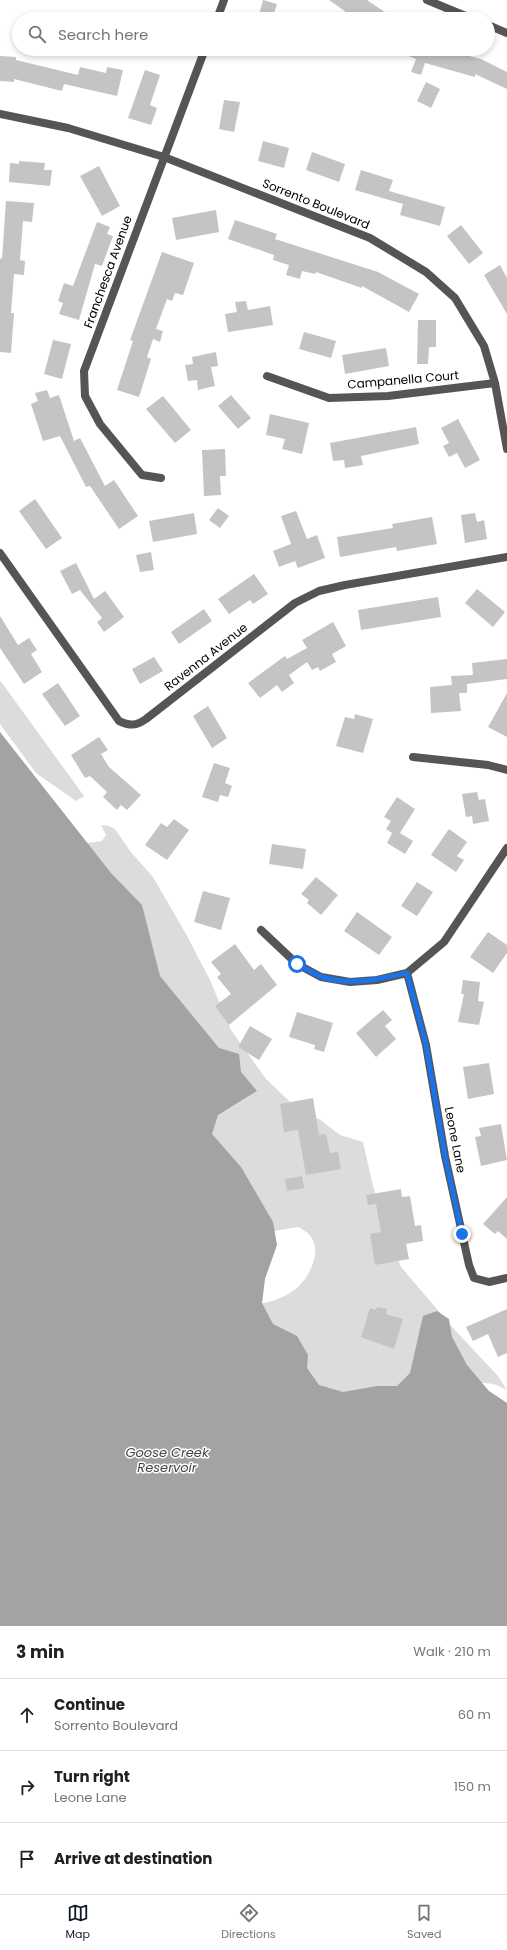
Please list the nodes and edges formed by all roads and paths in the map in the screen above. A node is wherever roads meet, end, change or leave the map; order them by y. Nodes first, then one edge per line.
1 (224, 0) edge
2 (427, 0) edge
3 (220, 12) edge
4 (456, 12) edge
5 (495, 28) edge
6 (507, 33) edge
7 (202, 56) edge
8 (0, 114) edge
9 (164, 157) junction
10 (267, 376) dead end
11 (495, 383) junction
12 (507, 449) edge
13 (161, 478) dead end
14 (0, 553) edge
15 (507, 558) edge
16 (413, 757) dead end
17 (507, 770) edge
18 (507, 848) edge
19 (261, 930) dead end
20 (407, 973) junction
21 (507, 1278) edge

1 - 3 street
2 - 4 street
5 - 6 street
7 - 9 street, Franchesca Avenue
8 - 9 street, Sorrento Boulevard
9 - 11 street, Sorrento Boulevard
9 - 13 street, Franchesca Avenue
10 - 11 street, Campanella Court
11 - 12 street, Sorrento Boulevard
14 - 15 street, Ravenna Avenue
16 - 17 street
18 - 20 street
19 - 20 street
20 - 21 street, Leone Lane

